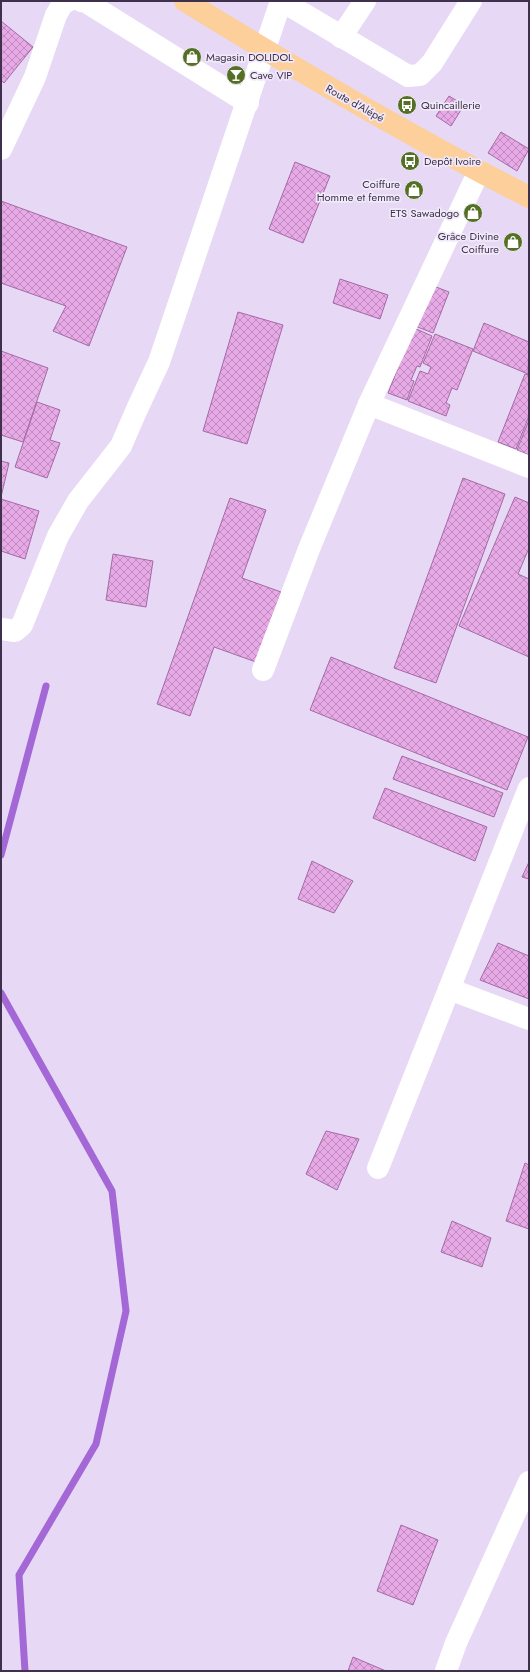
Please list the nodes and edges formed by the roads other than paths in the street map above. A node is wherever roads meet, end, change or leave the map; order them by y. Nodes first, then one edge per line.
1 (68, 1) edge
2 (81, 1) edge
3 (185, 1) edge
4 (282, 1) edge
5 (365, 1) edge
6 (472, 1) edge
7 (341, 37) junction
8 (266, 51) junction
9 (248, 103) junction
10 (1, 149) edge
11 (479, 171) junction
12 (529, 197) edge
13 (369, 404) junction
14 (529, 467) edge
15 (1, 629) edge
16 (263, 670) dead end
17 (529, 788) edge
18 (449, 989) junction
19 (529, 1019) edge
20 (378, 1168) dead end
21 (529, 1482) edge
22 (446, 1671) edge

1 - 10 street
2 - 9 street
3 - 8 main road, Route d'Alépé
4 - 7 street
4 - 8 street
5 - 7 street
6 - 7 street
8 - 9 street
8 - 11 main road, Route d'Alépé
9 - 15 street
11 - 12 main road, Route d'Alépé
11 - 13 street
13 - 14 street
13 - 16 street
17 - 18 street
18 - 19 street
18 - 20 street
21 - 22 street

